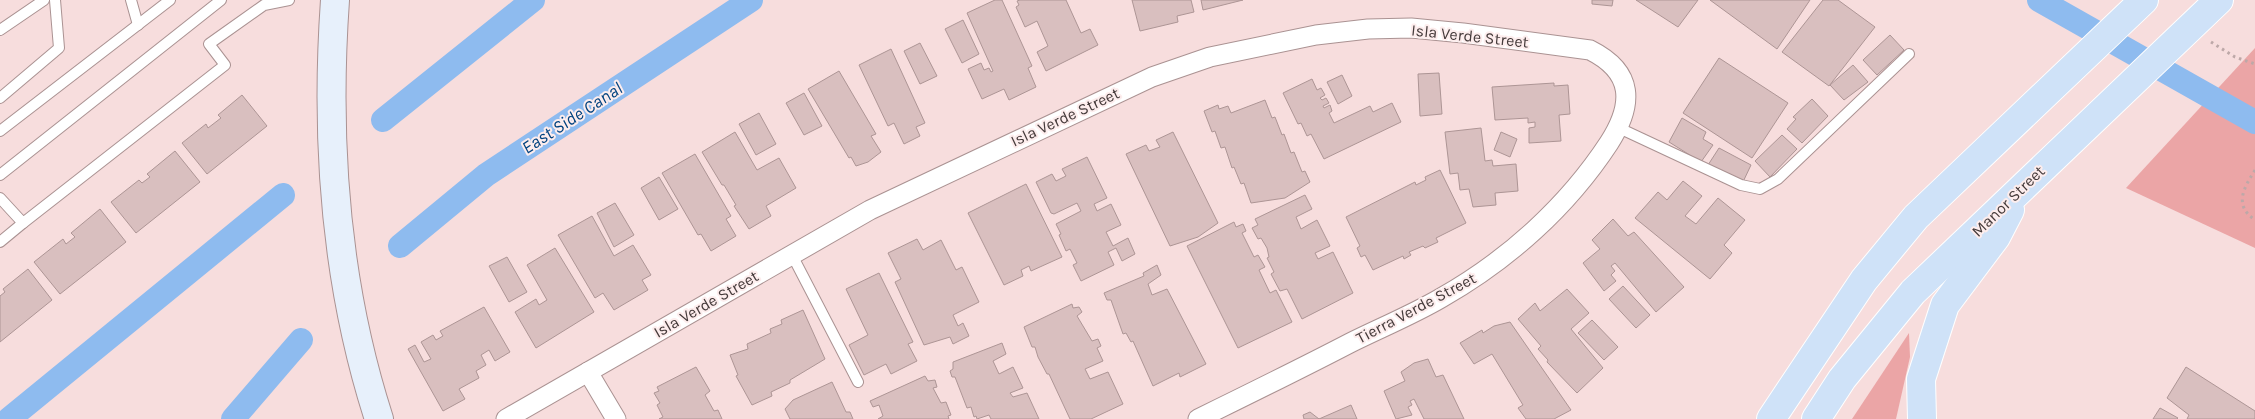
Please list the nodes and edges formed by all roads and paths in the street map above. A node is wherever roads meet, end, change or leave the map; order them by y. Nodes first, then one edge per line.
1 (44, 0) edge
2 (55, 0) edge
3 (131, 0) edge
4 (170, 0) edge
5 (221, 0) edge
6 (289, 0) edge
7 (336, 0) edge
8 (2219, 0) edge
9 (2139, 4) edge
10 (138, 25) junction
11 (0, 30) edge
12 (2181, 35) junction
13 (1909, 54) dead end
14 (2255, 64) edge
15 (0, 98) edge
16 (1619, 128) junction
17 (0, 131) edge
18 (2255, 170) edge
19 (0, 174) edge
20 (2021, 189) junction
21 (0, 198) edge
22 (2255, 220) edge
23 (23, 223) junction
24 (0, 242) edge
25 (792, 255) junction
26 (588, 372) junction
27 (858, 382) dead end
28 (379, 419) edge
29 (506, 419) edge
30 (616, 419) edge
31 (1198, 419) edge
32 (1771, 419) edge
33 (1816, 419) edge
34 (1922, 419) edge

1 - 11 lane
2 - 15 lane
3 - 10 lane
4 - 10 lane
5 - 19 lane
6 - 23 lane
7 - 28 main road
8 - 12 main road, Manor Street
9 - 32 main road
10 - 17 lane
12 - 14 path
12 - 20 main road, Manor Street
13 - 16 lane
16 - 25 street, Isla Verde Street
16 - 31 street, Tierra Verde Street
18 - 22 path
20 - 33 main road, Manor Street
20 - 34 main road
21 - 23 lane
23 - 24 lane
25 - 26 street, Isla Verde Street
25 - 27 lane
26 - 29 street, Isla Verde Street
26 - 30 street

